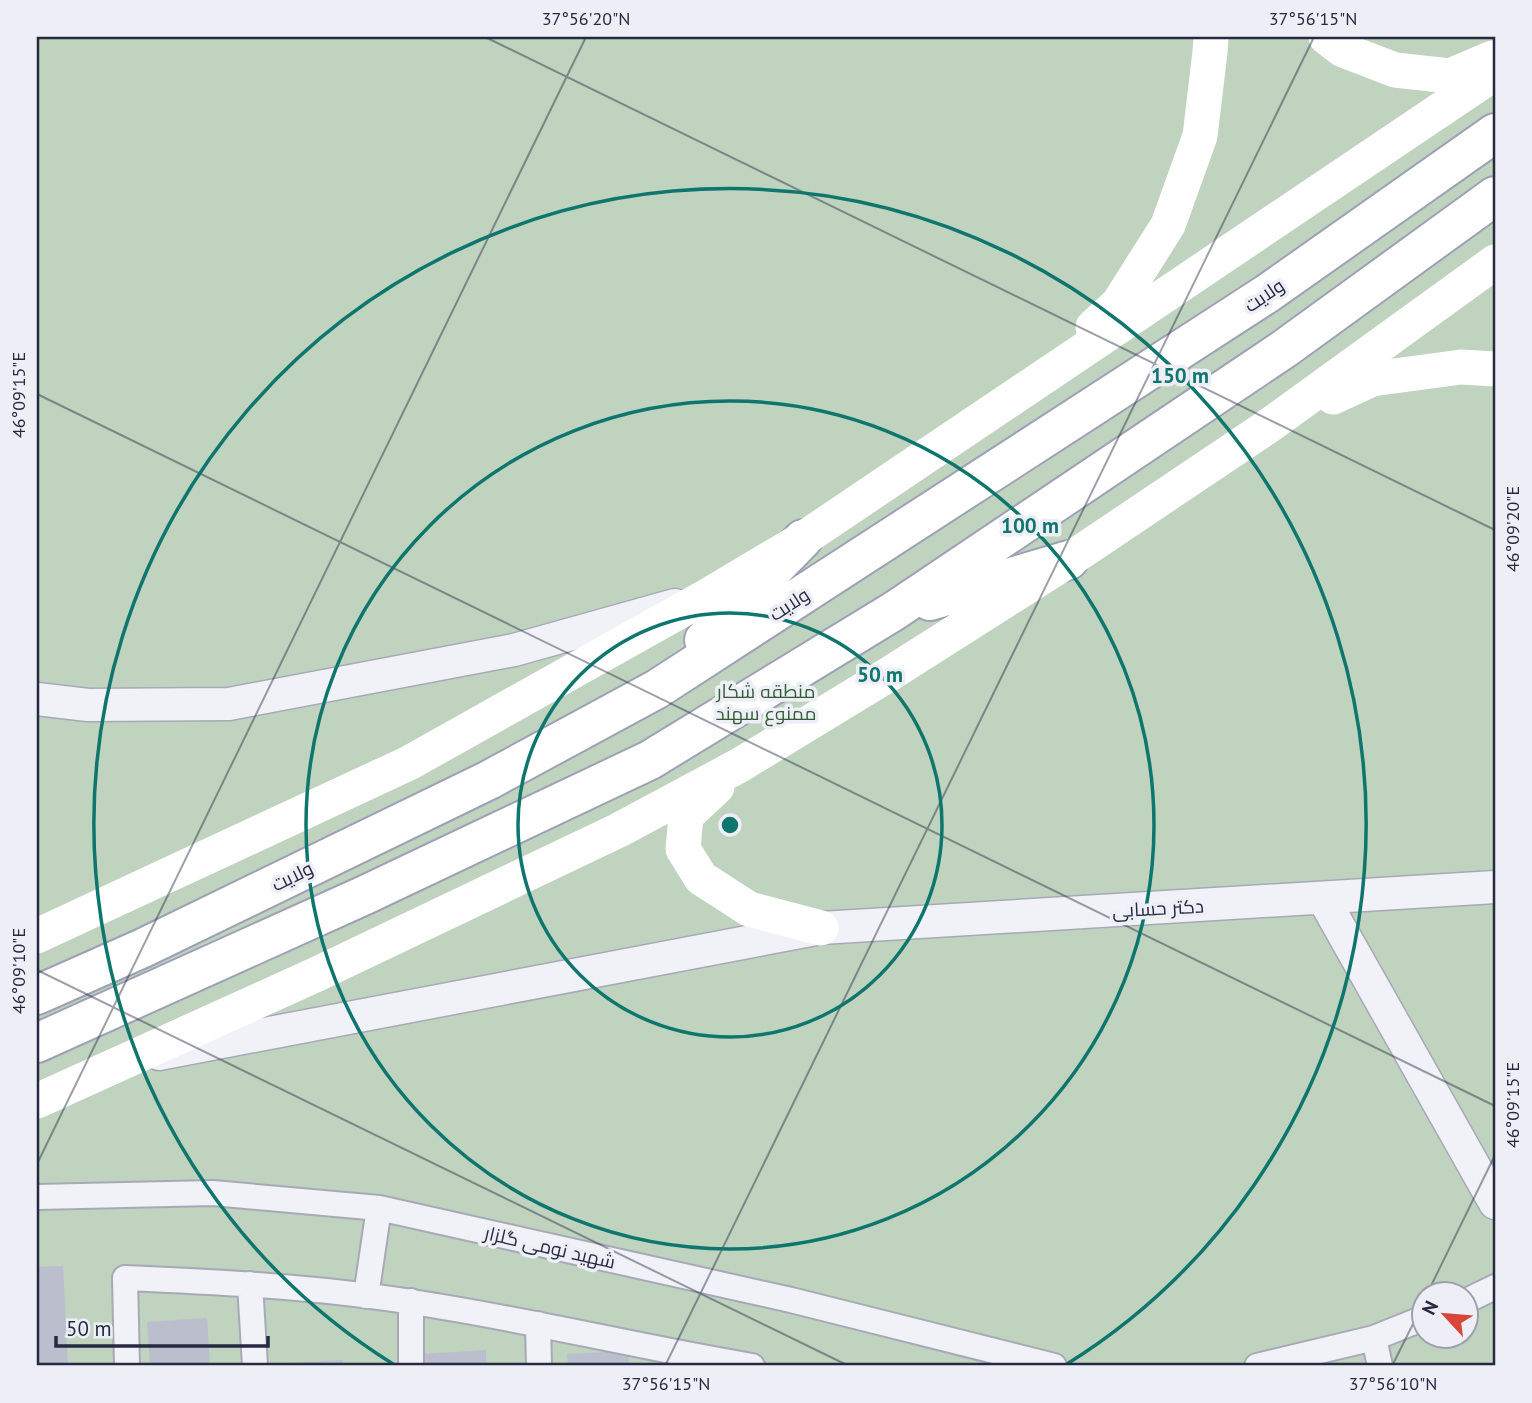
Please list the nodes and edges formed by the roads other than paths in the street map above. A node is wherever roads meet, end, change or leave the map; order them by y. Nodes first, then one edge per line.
1 (1210, 37) edge
2 (1326, 37) edge
3 (1495, 57) edge
4 (1495, 73) edge
5 (1495, 133) edge
6 (1495, 196) edge
7 (1495, 262) edge
8 (1495, 369) edge
9 (1018, 395) junction
10 (1266, 427) junction
11 (803, 539) junction
12 (1069, 560) junction
13 (707, 596) junction
14 (894, 611) junction
15 (657, 689) junction
16 (37, 699) edge
17 (740, 765) junction
18 (1495, 887) edge
19 (1323, 898) junction
20 (821, 928) junction
21 (37, 936) edge
22 (37, 995) edge
23 (37, 1042) edge
24 (120, 1062) junction
25 (37, 1101) edge
26 (37, 1198) edge
27 (1495, 1203) edge
28 (379, 1208) junction
29 (250, 1284) junction
30 (366, 1296) junction
31 (411, 1301) junction
32 (1410, 1323) edge
33 (538, 1324) junction
34 (1374, 1338) junction
35 (683, 1360) edge
36 (127, 1366) edge
37 (255, 1366) edge
38 (411, 1366) edge
39 (539, 1366) edge
40 (752, 1366) edge
41 (1054, 1366) edge
42 (1257, 1366) edge
43 (1380, 1366) edge

1 - 9 main road
2 - 3 main road
4 - 9 main road
5 - 15 main road, ولایت
6 - 14 main road
7 - 10 main road
8 - 10 main road
9 - 11 main road
10 - 12 main road
11 - 13 main road
11 - 15 main road
12 - 14 main road
12 - 17 main road
13 - 16 street
13 - 21 main road
14 - 23 main road
15 - 22 main road, ولایت
17 - 20 main road
17 - 24 main road
18 - 19 street, دکتر حسابی
19 - 20 street, دکتر حسابی
19 - 27 street
20 - 24 street, دکتر حسابی
24 - 25 main road
26 - 28 street, شهید نومی گلزار
28 - 30 street
28 - 41 street, شهید نومی گلزار
29 - 30 street
29 - 36 street
29 - 37 street
30 - 31 street
31 - 33 street
31 - 38 street
32 - 34 street
33 - 35 street
33 - 39 street
34 - 42 street
34 - 43 street
35 - 40 street

